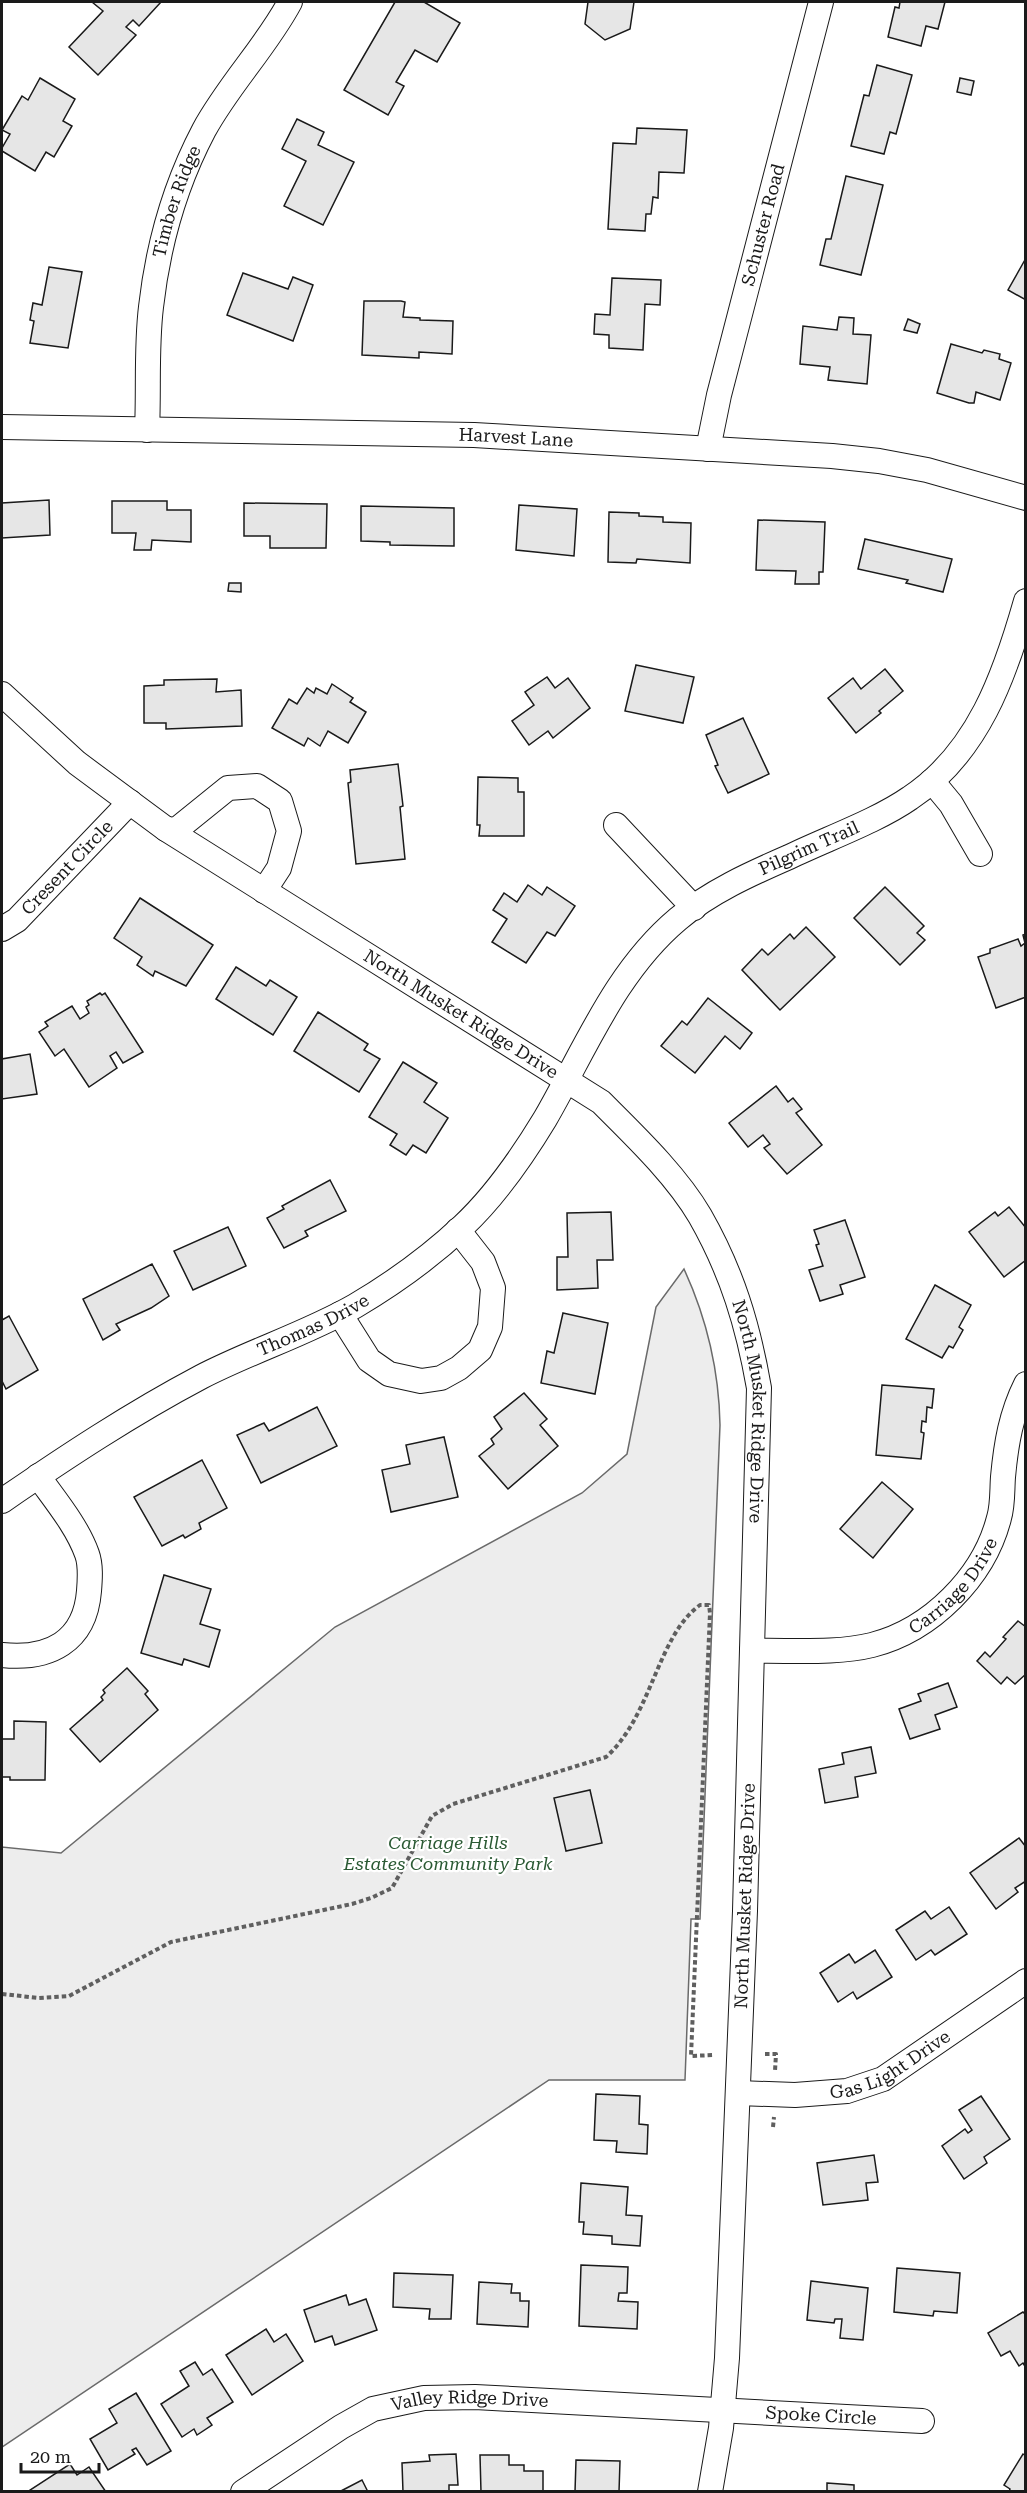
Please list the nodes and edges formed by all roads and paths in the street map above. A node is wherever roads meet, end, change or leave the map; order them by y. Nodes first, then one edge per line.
1 (290, 2) edge
2 (821, 2) edge
3 (2, 427) edge
4 (147, 430) junction
5 (708, 449) junction
6 (1026, 498) edge
7 (1026, 601) edge
8 (2, 694) edge
9 (932, 781) junction
10 (130, 802) junction
11 (616, 825) dead end
12 (166, 829) junction
13 (980, 854) dead end
14 (264, 891) junction
15 (694, 908) junction
16 (2, 929) edge
17 (565, 1079) junction
18 (458, 1230) junction
19 (340, 1314) junction
20 (1026, 1384) edge
21 (38, 1476) junction
22 (2, 1501) edge
23 (752, 1651) junction
24 (2, 1655) edge
25 (1026, 1982) edge
26 (2, 1994) edge
27 (739, 2055) junction
28 (738, 2093) junction
29 (774, 2094) junction
30 (722, 2409) junction
31 (922, 2421) dead end
32 (243, 2492) edge
33 (710, 2492) edge

1 - 4 street, Timber Ridge
2 - 5 street, Schuster Road
3 - 4 street, Harvest Lane
4 - 5 street, Harvest Lane
5 - 6 street, Harvest Lane
7 - 9 street, Pilgrim Trail
8 - 10 street, North Musket Ridge Drive
9 - 13 street
9 - 15 street, Pilgrim Trail
10 - 12 street, North Musket Ridge Drive
10 - 16 street, Cresent Circle
11 - 15 street
12 - 14 street, North Musket Ridge Drive
12 - 14 street
14 - 17 street, North Musket Ridge Drive
15 - 17 street, Pilgrim Trail
17 - 18 street, Thomas Drive
17 - 23 street, North Musket Ridge Drive
18 - 19 street, Thomas Drive
18 - 19 street
19 - 21 street, Thomas Drive
20 - 23 street, Carriage Drive
21 - 22 street, Thomas Drive
21 - 24 street
23 - 27 street, North Musket Ridge Drive
25 - 29 street, Gas Light Drive
26 - 27 path
27 - 28 street, North Musket Ridge Drive
27 - 29 path
28 - 29 street, Gas Light Drive
28 - 30 street, North Musket Ridge Drive
30 - 31 street, Spoke Circle
30 - 32 street, Valley Ridge Drive
30 - 33 street, North Musket Ridge Drive

